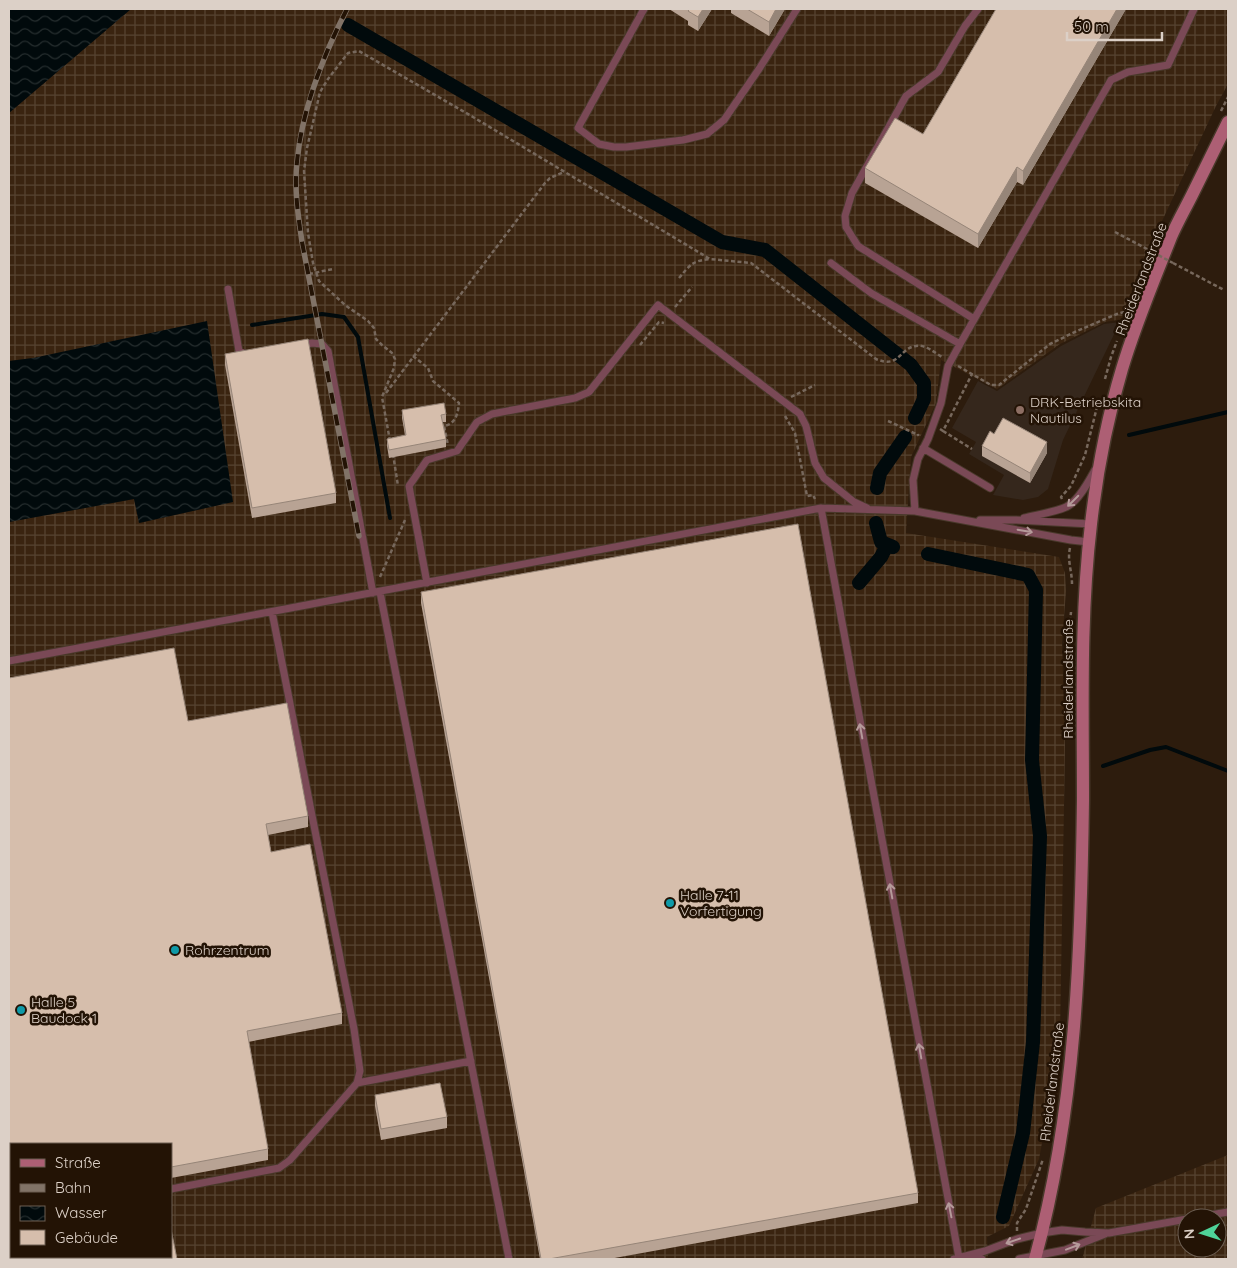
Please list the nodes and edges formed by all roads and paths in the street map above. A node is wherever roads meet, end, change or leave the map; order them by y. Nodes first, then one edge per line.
1 (644, 9) edge
2 (797, 9) edge
3 (978, 9) edge
4 (1194, 9) edge
5 (1228, 122) edge
6 (564, 172) junction
7 (1115, 232) dead end
8 (710, 259) junction
9 (831, 262) dead end
10 (334, 269) dead end
11 (316, 272) junction
12 (309, 274) dead end
13 (679, 278) dead end
14 (692, 287) dead end
15 (228, 289) dead end
16 (1224, 290) dead end
17 (1132, 310) dead end
18 (670, 314) junction
19 (974, 319) junction
20 (663, 322) junction
21 (670, 328) dead end
22 (960, 344) junction
23 (294, 346) edge
24 (636, 350) dead end
25 (256, 353) edge
26 (413, 356) junction
27 (950, 361) junction
28 (816, 385) dead end
29 (382, 397) junction
30 (786, 403) junction
31 (888, 421) dead end
32 (943, 431) dead end
33 (918, 435) dead end
34 (391, 444) edge
35 (924, 448) junction
36 (972, 449) dead end
37 (392, 451) edge
38 (449, 454) junction
39 (1100, 461) junction
40 (398, 486) dead end
41 (990, 488) dead end
42 (820, 508) junction
43 (870, 510) junction
44 (916, 511) junction
45 (403, 513) dead end
46 (960, 519) junction
47 (1016, 520) junction
48 (1091, 524) junction
49 (1072, 540) junction
50 (1089, 542) junction
51 (427, 583) junction
52 (1072, 584) dead end
53 (377, 593) junction
54 (1071, 610) dead end
55 (272, 612) junction
56 (9, 661) edge
57 (1069, 708) dead end
58 (471, 1060) junction
59 (357, 1083) junction
60 (1044, 1156) dead end
61 (172, 1189) edge
62 (1177, 1221) edge
63 (1042, 1233) junction
64 (1109, 1233) junction
65 (1017, 1239) junction
66 (1035, 1258) edge
67 (509, 1259) edge
68 (956, 1259) edge
69 (982, 1259) edge
70 (1019, 1259) edge

1 - 2 lane
3 - 19 lane
4 - 19 lane
5 - 39 main road, Rheiderlandstraße
6 - 8 path
6 - 11 path
6 - 26 path
7 - 16 path, bridge
8 - 13 path
8 - 27 path
9 - 22 lane
10 - 11 path
11 - 12 path
11 - 29 path
14 - 18 path
15 - 25 lane
17 - 27 path
18 - 20 path
18 - 30 lane
18 - 38 lane
19 - 22 lane
20 - 21 path
20 - 24 path
22 - 27 lane
23 - 53 lane
26 - 29 path
26 - 38 path
27 - 35 lane
28 - 30 path
29 - 34 path
30 - 42 path
30 - 43 lane
31 - 33 path
32 - 36 path
35 - 41 lane
35 - 44 lane
37 - 40 path
38 - 51 lane
39 -> 47 lane
39 - 48 main road, Rheiderlandstraße
42 - 43 lane
42 - 51 lane
68 -> 42 lane
43 - 44 lane
44 - 46 lane
45 - 53 path
46 - 47 lane
46 -> 49 lane
47 - 48 lane
48 - 50 main road, Rheiderlandstraße
49 - 50 lane
49 - 52 path
50 - 63 main road, Rheiderlandstraße
51 - 53 lane
53 - 55 lane
53 - 58 lane
54 - 57 path
55 - 56 lane
55 - 59 lane
58 - 59 lane
58 - 67 lane
59 - 61 lane
60 - 65 path
62 - 64 lane
63 - 64 lane
63 - 65 lane
63 - 66 main road, Rheiderlandstraße
66 -> 64 lane
65 -> 68 lane
66 - 70 lane
68 - 69 lane

